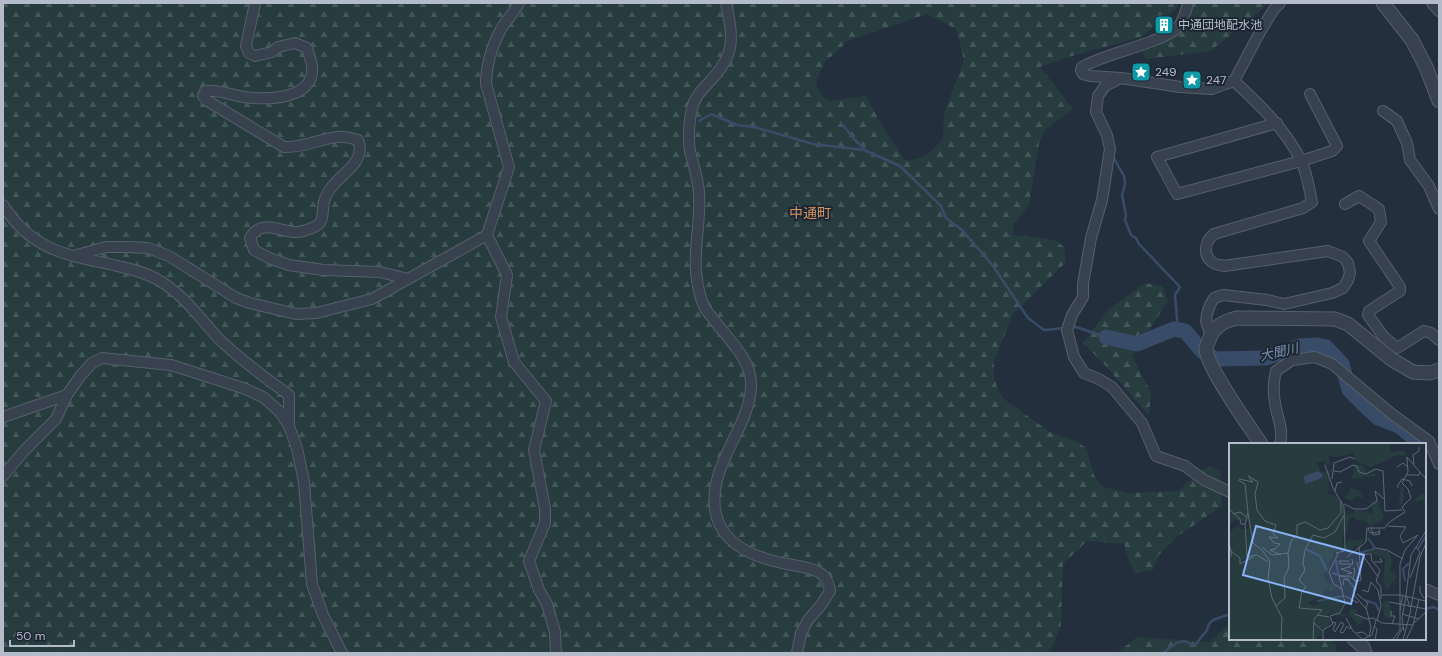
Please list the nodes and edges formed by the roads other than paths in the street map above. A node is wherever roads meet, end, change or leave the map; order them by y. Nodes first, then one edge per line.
1 (254, 3) edge
2 (519, 3) edge
3 (726, 3) edge
4 (1188, 3) edge
5 (1280, 3) edge
6 (1383, 3) edge
7 (1432, 3) edge
8 (1439, 11) edge
9 (1121, 78) junction
10 (1234, 80) junction
11 (1310, 94) dead end
12 (1439, 101) edge
13 (1383, 111) dead end
14 (1277, 123) junction
15 (1301, 161) junction
16 (1345, 204) dead end
17 (3, 205) edge
18 (1439, 210) edge
19 (487, 235) junction
20 (73, 256) junction
21 (408, 278) junction
22 (1211, 336) junction
23 (1439, 340) edge
24 (1439, 370) edge
25 (67, 395) junction
26 (3, 417) edge
27 (289, 426) junction
28 (1260, 443) edge
29 (1280, 443) edge
30 (1438, 460) edge
31 (3, 476) edge
32 (1229, 492) edge
33 (1426, 589) edge
34 (1439, 595) edge
35 (1355, 640) edge
36 (342, 653) edge
37 (556, 653) edge
38 (797, 653) edge
39 (1365, 653) edge

1 - 21 street
2 - 19 street
3 - 38 street
4 - 9 street
5 - 10 street
6 - 12 street
7 - 8 street
9 - 10 street
9 - 32 street
10 - 14 street
11 - 15 street
13 - 18 street
14 - 15 street
14 - 15 street
15 - 22 street
16 - 23 street
17 - 20 street
19 - 21 street
19 - 37 street
20 - 21 street
20 - 27 street
22 - 24 street
22 - 28 street
25 - 26 street
25 - 27 street
25 - 31 street
27 - 36 street
29 - 30 street
33 - 34 street
35 - 39 street

